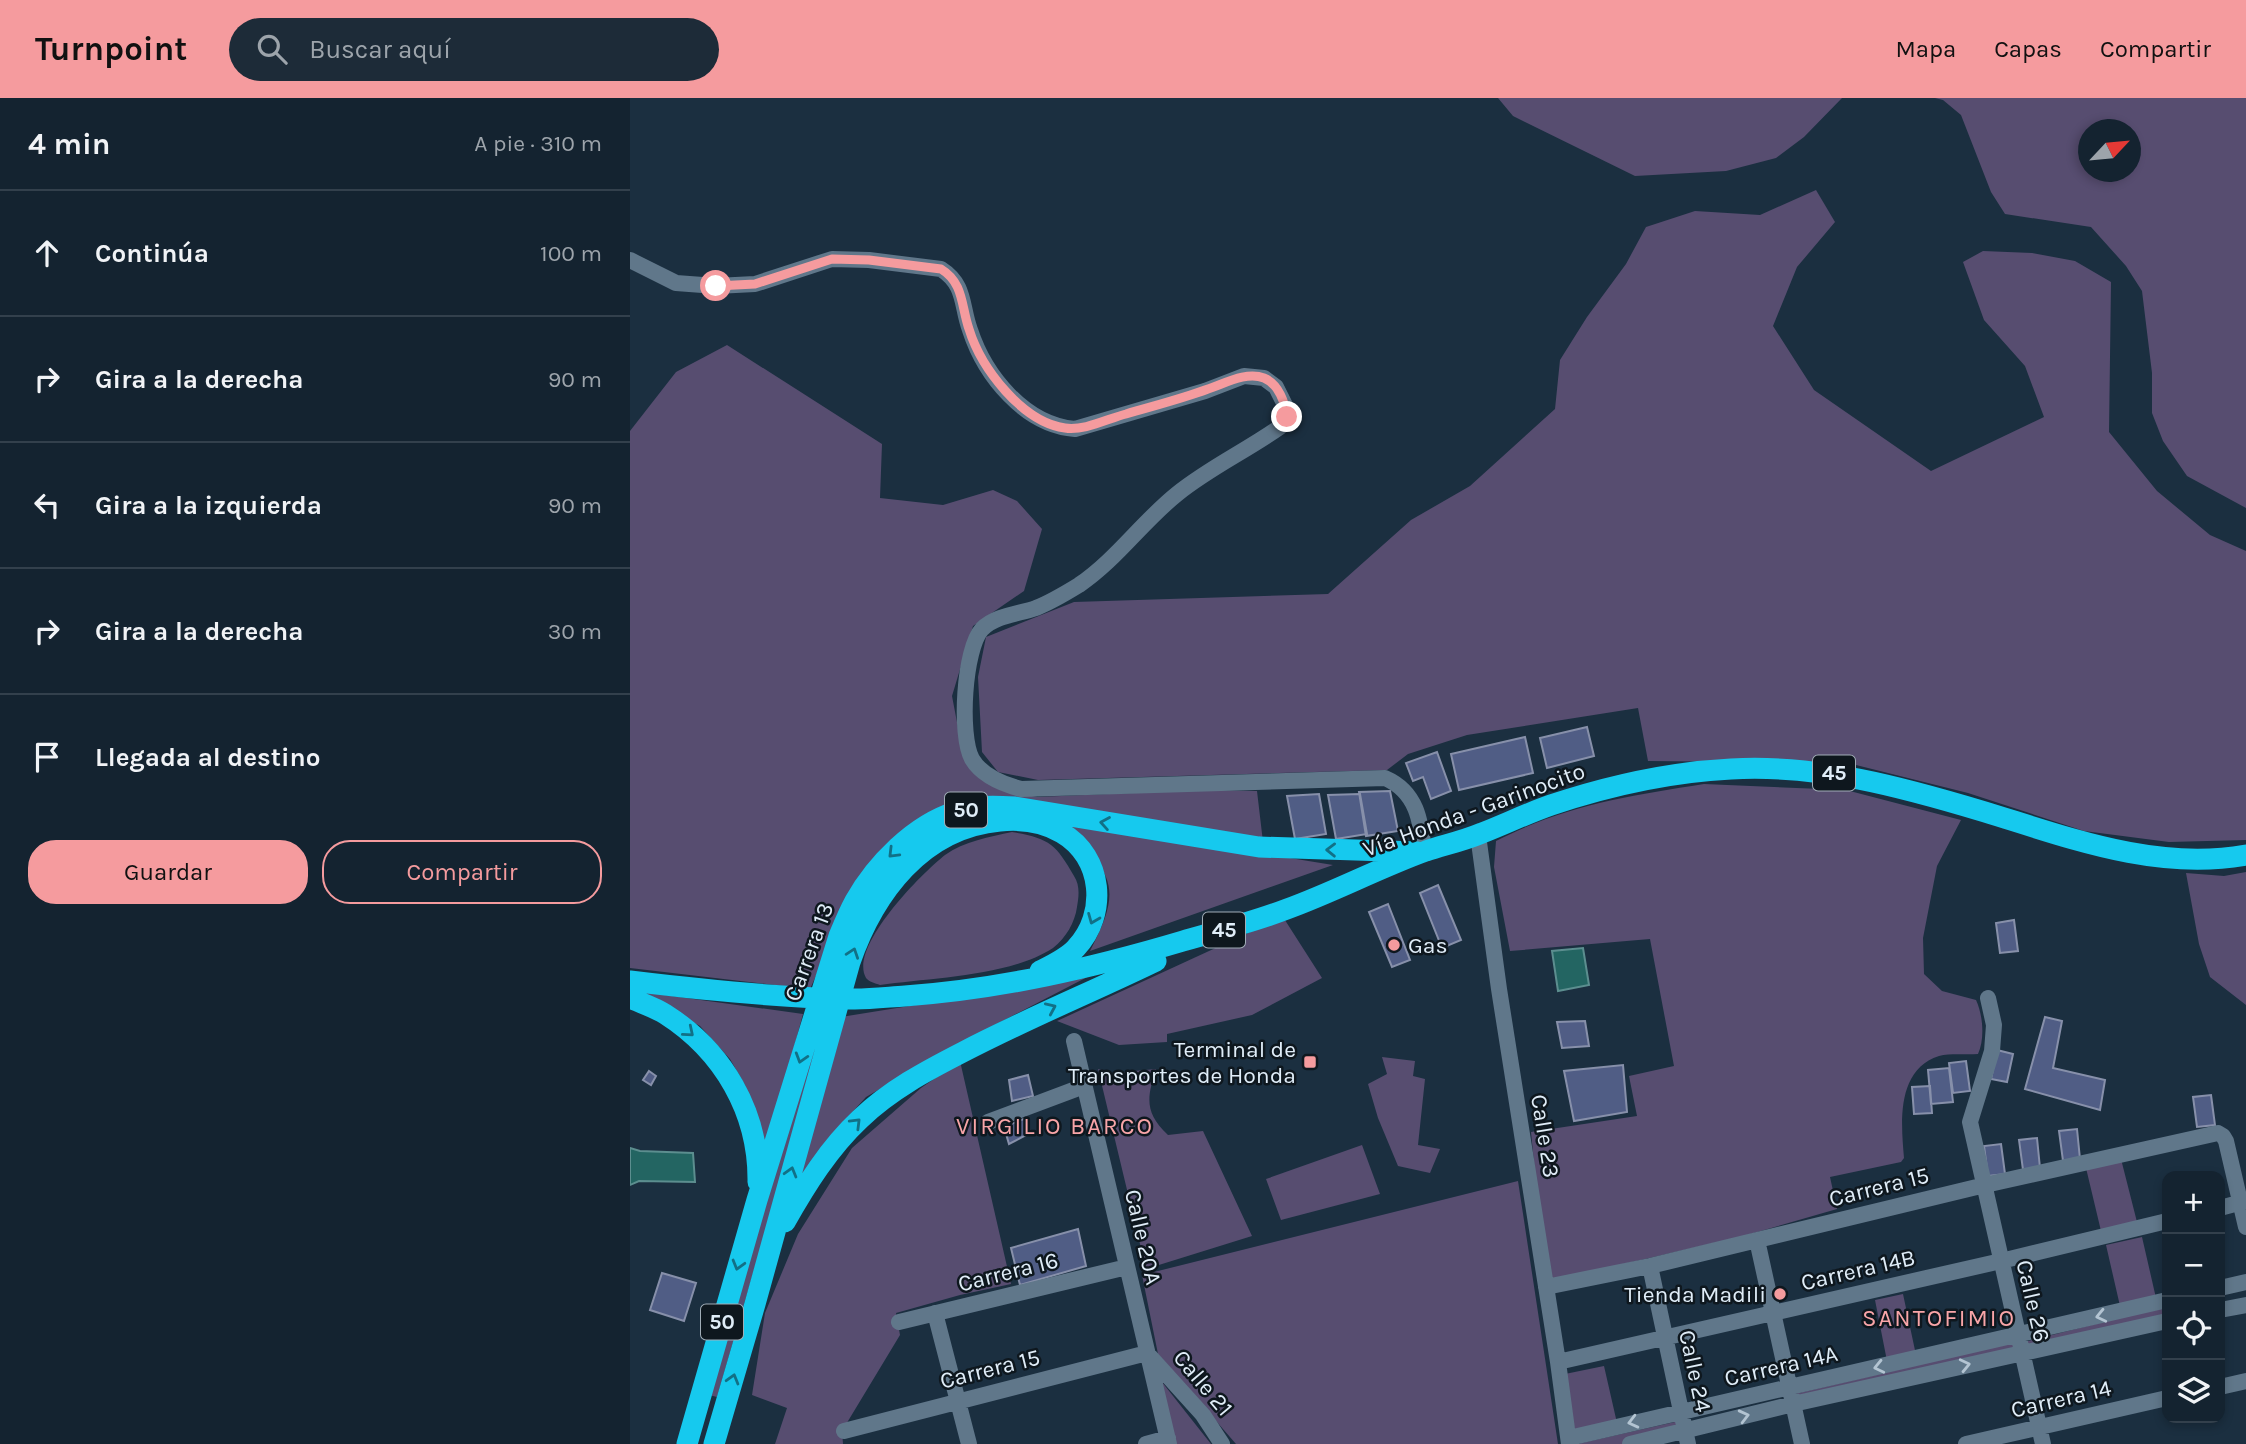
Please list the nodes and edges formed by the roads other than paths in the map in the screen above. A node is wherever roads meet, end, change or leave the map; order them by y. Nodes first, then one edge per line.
1 (630, 260) edge
2 (1478, 835) junction
3 (1423, 852) junction
4 (2246, 855) edge
5 (1221, 931) junction
6 (630, 981) edge
7 (1017, 984) junction
8 (630, 998) edge
9 (1988, 998) dead end
10 (1074, 1041) dead end
11 (1084, 1086) junction
12 (988, 1122) dead end
13 (1985, 1185) junction
14 (757, 1199) junction
15 (2243, 1202) edge
16 (2225, 1207) edge
17 (2162, 1222) edge
18 (2246, 1227) edge
19 (1757, 1240) junction
20 (2001, 1261) junction
21 (766, 1262) junction
22 (1650, 1266) junction
23 (1127, 1267) junction
24 (2246, 1282) edge
25 (1546, 1287) junction
26 (2225, 1287) edge
27 (2162, 1301) edge
28 (2246, 1305) edge
29 (2225, 1309) edge
30 (1772, 1312) junction
31 (935, 1313) junction
32 (899, 1322) dead end
33 (2162, 1322) edge
34 (2018, 1335) junction
35 (1665, 1338) junction
36 (2021, 1352) junction
37 (1147, 1353) junction
38 (1558, 1362) junction
39 (2246, 1381) edge
40 (2225, 1386) edge
41 (1789, 1388) junction
42 (2162, 1399) edge
43 (957, 1401) junction
44 (1793, 1404) junction
45 (1681, 1411) junction
46 (2039, 1427) junction
47 (844, 1431) dead end
48 (1686, 1437) edge
49 (1168, 1441) edge
50 (1569, 1441) edge
51 (688, 1444) edge
52 (714, 1444) edge
53 (969, 1444) edge
54 (1146, 1444) edge
55 (1222, 1444) edge
56 (1630, 1444) edge
57 (1802, 1444) edge
58 (1966, 1444) edge
59 (2043, 1444) edge

1 - 3 street
2 - 3 highway, Vía Honda - Garinocito / 45
2 - 4 highway, Vía Honda - Garinocito / 45
2 - 25 street, Calle 23
3 - 5 highway, Vía Honda - Garinocito / 45
3 -> 14 highway, Carrera 13 / 50
5 - 7 highway, Vía Honda - Garinocito / 45
21 -> 5 highway
6 - 7 highway, 50
21 -> 7 highway, Carrera 13 / 50
8 -> 14 highway
9 - 13 street, Calle 26
10 - 11 street, Calle 20A
11 - 12 street
11 - 23 street, Calle 20A
13 - 15 street, Carrera 15
13 - 19 street, Carrera 15
13 - 20 street, Calle 26
14 -> 51 highway, Carrera 13 / 50
15 - 16 street
15 - 18 street
17 - 20 street, Carrera 14B
19 - 22 street, Carrera 15
19 - 30 street
20 - 30 street, Carrera 14B
20 - 34 street, Calle 26
52 -> 21 highway, Carrera 13 / 50
22 - 25 street, Carrera 15
22 - 35 street, Calle 24
23 - 31 street, Carrera 16
23 - 37 street, Calle 20A
24 - 26 street
25 - 38 street, Calle 23
27 -> 34 street, Carrera 14A
28 - 29 street
30 - 35 street, Carrera 14B
30 - 41 street
31 - 32 street, Carrera 16
31 - 43 street
33 - 36 street, Carrera 14A
34 - 36 street, Calle 26
34 -> 41 street, Carrera 14A
35 - 38 street, Carrera 14B
35 - 45 street, Calle 24
44 -> 36 street, Carrera 14A
36 - 46 street, Calle 26
37 - 43 street, Carrera 15
37 - 49 street, Calle 20A
37 - 55 street, Calle 21
38 - 50 street, Calle 23
39 - 40 street
41 - 44 street
41 - 45 street, Carrera 14A
42 - 46 street, Carrera 14
43 - 47 street, Carrera 15
43 - 53 street
48 -> 44 street, Carrera 14A
44 - 57 street
45 - 48 street, Calle 24
45 -> 50 street, Carrera 14A
46 - 58 street, Carrera 14
46 - 59 street, Calle 26
48 - 56 street, Carrera 14A
49 - 54 street

